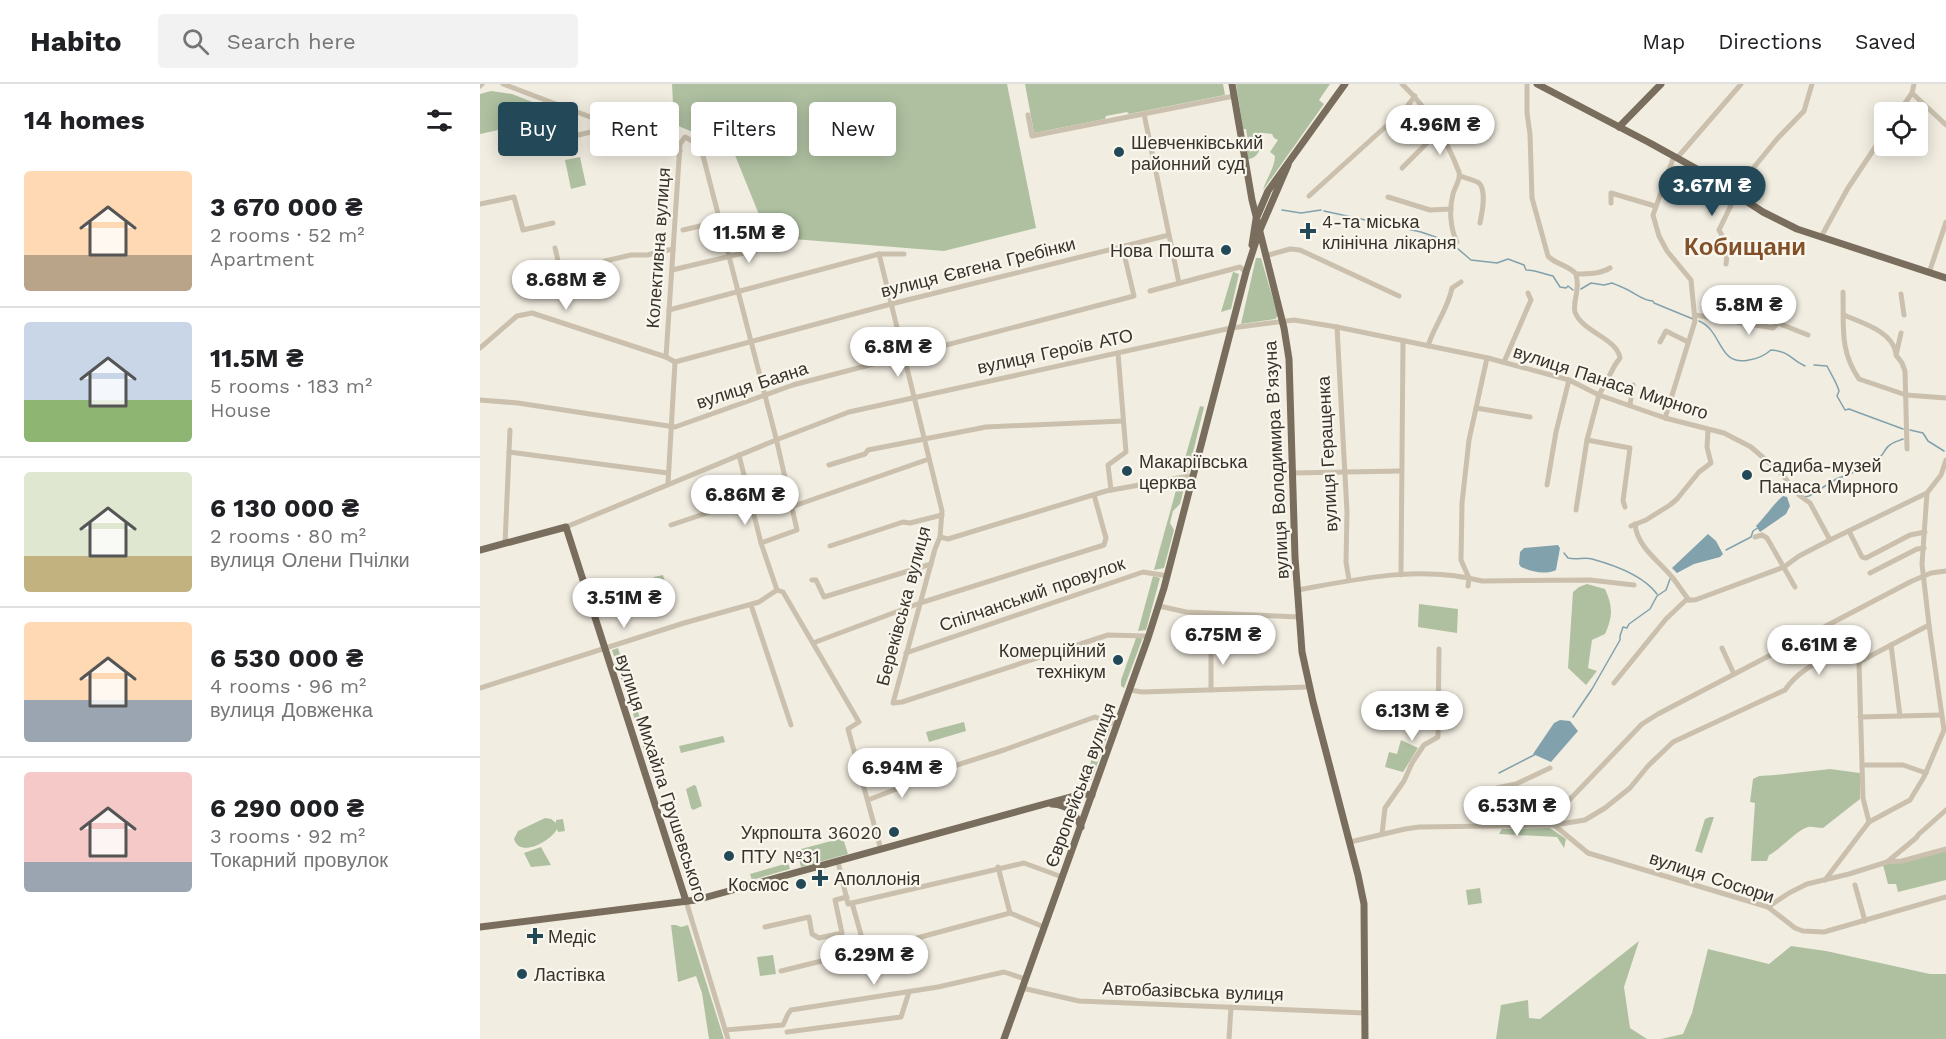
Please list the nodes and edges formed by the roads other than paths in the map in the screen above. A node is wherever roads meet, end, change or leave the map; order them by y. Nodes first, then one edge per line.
1 (503, 84) edge
2 (1232, 84) edge
3 (1345, 84) edge
4 (1402, 84) edge
5 (1527, 84) edge
6 (1537, 84) edge
7 (1661, 84) edge
8 (1741, 84) edge
9 (1812, 84) edge
10 (1914, 84) edge
11 (1912, 93) junction
12 (1234, 96) junction
13 (1415, 96) junction
14 (1906, 102) edge
15 (1144, 114) junction
16 (1028, 115) dead end
17 (590, 117) edge
18 (1946, 125) edge
19 (1619, 127) junction
20 (1441, 133) junction
21 (1874, 149) edge
22 (680, 151) joint
23 (1675, 157) junction
24 (1288, 165) junction
25 (1402, 168) dead end
26 (1460, 176) junction
27 (1734, 194) junction
28 (1310, 196) dead end
29 (1388, 197) dead end
30 (1611, 203) dead end
31 (480, 204) edge
32 (1655, 206) junction
33 (1451, 210) junction
34 (739, 217) dead end
35 (1256, 219) junction
36 (719, 221) junction
37 (1946, 222) edge
38 (553, 223) dead end
39 (1480, 223) dead end
40 (683, 230) dead end
41 (1259, 232) junction
42 (1169, 235) junction
43 (1821, 237) junction
44 (1457, 242) dead end
45 (1122, 245) junction
46 (555, 248) dead end
47 (765, 248) dead end
48 (673, 249) junction
49 (879, 254) junction
50 (904, 254) dead end
51 (1265, 256) junction
52 (728, 257) junction
53 (1249, 261) junction
54 (1726, 264) dead end
55 (1610, 268) dead end
56 (672, 270) junction
57 (1246, 272) junction
58 (1929, 273) junction
59 (1576, 274) junction
60 (1946, 278) edge
61 (1461, 282) dead end
62 (1179, 283) junction
63 (737, 291) junction
64 (1150, 291) dead end
65 (1843, 292) dead end
66 (1528, 293) dead end
67 (1900, 294) dead end
68 (1399, 296) dead end
69 (891, 304) junction
70 (669, 310) junction
71 (1695, 315) junction
72 (1844, 315) junction
73 (1904, 315) dead end
74 (1282, 321) junction
75 (1337, 327) junction
76 (1231, 328) junction
77 (1901, 333) dead end
78 (1808, 335) dead end
79 (751, 341) junction
80 (1403, 342) junction
81 (1660, 342) dead end
82 (1688, 342) junction
83 (1428, 346) junction
84 (480, 348) edge
85 (1118, 353) junction
86 (1896, 355) junction
87 (904, 356) junction
88 (666, 357) junction
89 (1487, 358) junction
90 (675, 362) junction
91 (1504, 362) junction
92 (1569, 380) junction
93 (1633, 385) dead end
94 (764, 394) junction
95 (1599, 395) junction
96 (1906, 395) junction
97 (915, 397) junction
98 (1946, 398) edge
99 (480, 400) edge
100 (1630, 405) junction
101 (1476, 408) junction
102 (1530, 417) dead end
103 (1665, 418) junction
104 (1123, 421) junction
105 (672, 427) junction
106 (510, 430) dead end
107 (1708, 430) junction
108 (924, 439) junction
109 (776, 440) junction
110 (1587, 440) junction
111 (1907, 449) dead end
112 (509, 452) junction
113 (739, 455) junction
114 (929, 459) junction
115 (829, 465) dead end
116 (1946, 465) edge
117 (1401, 471) junction
118 (1344, 472) junction
119 (668, 473) junction
120 (1292, 473) junction
121 (1193, 478) junction
122 (668, 484) junction
123 (1547, 485) dead end
124 (1111, 490) junction
125 (1927, 493) junction
126 (1094, 495) junction
127 (749, 499) junction
128 (791, 507) junction
129 (1625, 507) dead end
130 (1576, 510) dead end
131 (942, 515) junction
132 (671, 525) dead end
133 (566, 527) junction
134 (1849, 531) junction
135 (1924, 532) junction
136 (940, 537) junction
137 (1755, 537) dead end
138 (1830, 540) junction
139 (761, 543) junction
140 (505, 544) junction
141 (830, 546) dead end
142 (1923, 548) junction
143 (480, 550) edge
144 (932, 564) junction
145 (1784, 567) junction
146 (1946, 571) edge
147 (1870, 573) dead end
148 (1401, 575) junction
149 (1168, 576) junction
150 (1924, 576) junction
151 (1469, 578) junction
152 (812, 580) dead end
153 (1349, 580) junction
154 (1634, 585) dead end
155 (1468, 586) dead end
156 (1796, 587) dead end
157 (777, 590) junction
158 (1297, 590) junction
159 (1689, 600) junction
160 (921, 603) junction
161 (751, 605) junction
162 (1159, 606) junction
163 (1299, 616) junction
164 (1929, 625) junction
165 (1148, 638) junction
166 (813, 643) junction
167 (1211, 644) dead end
168 (1891, 645) junction
169 (605, 648) junction
170 (1722, 648) dead end
171 (1439, 649) dead end
172 (906, 653) junction
173 (1859, 662) junction
174 (1734, 674) junction
175 (1614, 683) dead end
176 (1309, 687) junction
177 (480, 688) edge
178 (1130, 690) junction
179 (1211, 690) junction
180 (1941, 716) junction
181 (1860, 717) junction
182 (1900, 717) junction
183 (791, 725) dead end
184 (1118, 726) junction
185 (1862, 765) junction
186 (1550, 768) dead end
187 (1926, 773) junction
188 (1092, 795) junction
189 (868, 800) junction
190 (1047, 804) junction
191 (1946, 810) edge
192 (1869, 822) junction
193 (1554, 825) junction
194 (1081, 826) junction
195 (1502, 826) junction
196 (1382, 834) junction
197 (1350, 842) junction
198 (1946, 849) edge
199 (881, 850) junction
200 (838, 862) junction
201 (1887, 862) junction
202 (998, 867) junction
203 (1062, 877) junction
204 (1825, 880) junction
205 (1855, 885) dead end
206 (847, 897) junction
207 (1946, 897) edge
208 (686, 901) junction
209 (852, 903) junction
210 (1768, 907) junction
211 (1010, 913) junction
212 (1865, 921) junction
213 (480, 927) edge
214 (765, 927) dead end
215 (1044, 927) junction
216 (917, 938) dead end
217 (781, 971) dead end
218 (1025, 978) junction
219 (1022, 988) junction
220 (909, 992) junction
221 (1231, 1007) junction
222 (1365, 1013) junction
223 (725, 1030) junction
224 (787, 1032) dead end
225 (728, 1039) edge
226 (1004, 1039) edge
227 (1229, 1039) edge
228 (1365, 1039) edge

1 - 17 street, Колективна вулиця
2 - 12 main road, вулиця Володимира В'язуна
3 - 24 main road, Європейська вулиця
4 - 13 street
5 - 59 street
6 - 19 main road
7 - 19 main road
8 - 23 street
9 - 27 street
10 - 11 street
11 - 14 street
11 - 18 street
12 - 15 street
12 - 35 main road, вулиця Володимира В'язуна
13 - 20 street
13 - 28 street
15 - 16 street
15 - 42 street
19 - 23 main road
20 - 25 street
20 - 26 street
21 - 43 street
22 - 36 street
22 - 48 street, Колективна вулиця
23 - 27 main road
23 - 32 street
24 - 35 main road, Європейська вулиця
24 - 41 main road, Європейська вулиця
26 - 33 street
26 - 39 street
27 - 43 main road
27 - 54 street
29 - 33 street
30 - 32 street
31 - 38 street
32 - 71 street
33 - 44 street
34 - 36 street
35 - 41 main road, вулиця Володимира В'язуна
35 - 53 main road, Європейська вулиця
36 - 40 street
36 - 52 street
37 - 58 street
41 - 51 main road, вулиця Володимира В'язуна
41 - 53 main road, Європейська вулиця
42 - 45 street, вулиця Євгена Гребінки
42 - 62 street
43 - 58 main road
45 - 69 street, вулиця Євгена Гребінки
45 - 87 street, вулиця Баяна
46 - 48 street
47 - 52 street
48 - 56 street, Колективна вулиця
49 - 50 street
49 - 63 street
49 - 69 street, Береківська вулиця
51 - 68 street
51 - 74 main road, вулиця Володимира В'язуна
52 - 56 street
52 - 63 street
53 - 57 main road, Європейська вулиця
55 - 59 street
56 - 70 street, Колективна вулиця
57 - 62 street
57 - 76 main road, Європейська вулиця
58 - 60 main road
59 - 95 street
61 - 83 street
62 - 64 street
63 - 70 street
63 - 79 street
65 - 72 street
66 - 91 street
67 - 73 street
69 - 79 street, вулиця Євгена Гребінки
69 - 87 street, Береківська вулиця
70 - 88 street, Колективна вулиця
71 - 78 street
71 - 82 street
72 - 86 street
72 - 96 street
74 - 75 street, вулиця Панаса Мирного
74 - 76 street, вулиця Панаса Мирного
74 - 120 main road, вулиця Володимира В'язуна
75 - 80 street, вулиця Панаса Мирного
75 - 118 street, вулиця Геращенка
76 - 85 street, вулиця Героїв АТО
76 - 121 main road, Європейська вулиця
77 - 86 street
79 - 90 street, вулиця Євгена Гребінки
79 - 94 street
80 - 83 street, вулиця Панаса Мирного
80 - 117 street
81 - 82 street
82 - 103 street
83 - 89 street, вулиця Панаса Мирного
84 - 88 street
85 - 97 street, вулиця Героїв АТО
85 - 104 street
86 - 96 street
87 - 94 street, вулиця Баяна
87 - 97 street, Береківська вулиця
88 - 90 street
89 - 91 street, вулиця Панаса Мирного
89 - 101 street
90 - 105 street
91 - 92 street, вулиця Панаса Мирного
92 - 95 street, вулиця Панаса Мирного
92 - 123 street
93 - 100 street
94 - 105 street, вулиця Баяна
94 - 109 street
95 - 100 street, вулиця Панаса Мирного
95 - 110 street
96 - 98 street
96 - 111 street
97 - 108 street, Береківська вулиця
97 - 109 street, вулиця Героїв АТО
99 - 105 street, вулиця Баяна
100 - 103 street, вулиця Панаса Мирного
101 - 102 street
101 - 151 street
103 - 107 street, вулиця Панаса Мирного
104 - 108 street
104 - 124 street
105 - 119 street
106 - 112 street
107 - 138 street, вулиця Панаса Мирного
107 - 159 street
108 - 114 street, Береківська вулиця
108 - 115 street
109 - 113 street, вулиця Героїв АТО
109 - 128 street
110 - 129 street
110 - 130 street
112 - 119 street
112 - 140 street
113 - 122 street, вулиця Героїв АТО
113 - 127 street
114 - 128 street
114 - 131 street, Береківська вулиця
116 - 125 street
117 - 118 street
117 - 148 street
118 - 120 street
118 - 153 street, вулиця Геращенка
119 - 122 street
120 - 158 main road, вулиця Володимира В'язуна
121 - 124 street
121 - 149 main road, Європейська вулиця
122 - 133 street, вулиця Героїв АТО
124 - 126 street
125 - 134 street
125 - 135 street
126 - 136 street
126 - 160 street
127 - 132 street
127 - 139 street
128 - 139 street
131 - 136 street, Береківська вулиця
131 - 141 street
133 - 140 main road, вулиця Героїв АТО
133 - 169 main road, вулиця Михайла Грушевського
134 - 135 street
134 - 138 street
135 - 142 street
136 - 144 street, Береківська вулиця
137 - 145 street
138 - 145 street
139 - 157 street
140 - 143 main road, вулиця Героїв АТО
142 - 147 street
142 - 150 street
144 - 152 street
144 - 160 street, Береківська вулиця
145 - 156 street
145 - 159 street
146 - 150 street
148 - 151 street
148 - 153 street
149 - 162 main road, Європейська вулиця
149 - 172 street, Спілчанський провулок
150 - 164 street
150 - 174 street
151 - 154 street
151 - 155 street
153 - 158 street
157 - 161 street
157 - 166 street
158 - 163 main road, вулиця Володимира В'язуна
159 - 175 street
160 - 166 street
160 - 172 street, Береківська вулиця
161 - 169 street
161 - 183 street
162 - 163 street
162 - 165 main road, Європейська вулиця
163 - 176 main road, вулиця Володимира В'язуна
164 - 168 street
164 - 180 street
165 - 172 street, Береківська вулиця
165 - 178 main road, Європейська вулиця
166 - 189 street
167 - 179 street
168 - 173 street
168 - 182 street
169 - 177 street
169 - 208 main road, вулиця Михайла Грушевського
170 - 174 street
171 - 196 street
173 - 181 street
173 - 193 street
174 - 193 street
176 - 179 street
176 - 197 main road, вулиця Володимира В'язуна
178 - 179 street
178 - 184 main road, Європейська вулиця
180 - 182 street
180 - 187 street
181 - 182 street
181 - 185 street
184 - 188 main road, Європейська вулиця
184 - 189 street
185 - 187 street
185 - 192 street
186 - 195 street
187 - 192 street
188 - 190 main road
188 - 194 main road, Європейська вулиця
189 - 199 street
190 - 194 main road
190 - 199 main road
191 - 201 street
192 - 204 street
193 - 195 street
193 - 210 street, вулиця Сосюри
194 - 203 main road, Європейська вулиця
195 - 196 street
196 - 197 street
197 - 222 main road, вулиця Володимира В'язуна
198 - 201 street
199 - 200 main road
200 - 206 street
200 - 208 main road
201 - 204 street
202 - 203 street
202 - 209 street
202 - 211 street
203 - 215 main road, Європейська вулиця
204 - 210 street
205 - 212 street
206 - 209 street
206 - 214 street
207 - 212 street, вулиця Сосюри
208 - 213 main road
208 - 223 street, вулиця Михайла Грушевського
209 - 217 street
210 - 212 street, вулиця Сосюри
211 - 215 street
211 - 216 street
215 - 218 main road, Європейська вулиця
218 - 219 main road, Європейська вулиця
218 - 220 street
219 - 221 street, Автобазівська вулиця
219 - 226 main road, Європейська вулиця
220 - 223 street
220 - 224 street
221 - 222 street, Автобазівська вулиця
221 - 227 street
222 - 228 main road, вулиця Володимира В'язуна
223 - 225 street, вулиця Михайла Грушевського

